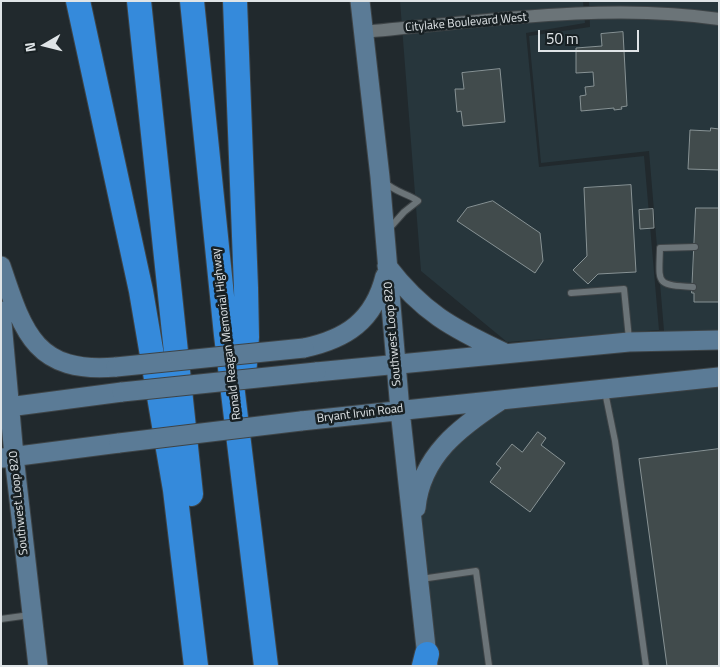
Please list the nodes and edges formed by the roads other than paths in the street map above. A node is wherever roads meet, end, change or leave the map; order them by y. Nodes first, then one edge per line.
1 (78, 1) edge
2 (138, 1) edge
3 (192, 1) edge
4 (235, 1) edge
5 (360, 1) edge
6 (719, 19) edge
7 (363, 32) junction
8 (380, 177) junction
9 (384, 234) junction
10 (695, 248) dead end
11 (1, 266) edge
12 (388, 266) junction
13 (693, 287) dead end
14 (572, 293) dead end
15 (1, 311) edge
16 (719, 340) edge
17 (629, 342) junction
18 (504, 353) junction
19 (395, 364) junction
20 (719, 377) edge
21 (605, 388) junction
22 (504, 399) junction
23 (6, 408) edge
24 (400, 410) junction
25 (239, 435) junction
26 (8, 457) edge
27 (413, 536) junction
28 (418, 579) junction
29 (32, 615) junction
30 (1, 619) edge
31 (426, 662) edge
32 (38, 666) edge
33 (196, 666) edge
34 (211, 666) edge
35 (266, 666) edge
36 (489, 666) edge
37 (646, 666) edge

1 - 33 highway
2 - 34 highway
3 - 25 highway, Ronald Reagan Memorial Highway
4 - 25 highway
5 - 7 main road, Southwest Loop 820
6 - 7 street, Citylake Boulevard West
7 - 8 main road, Southwest Loop 820
8 - 9 main road, Southwest Loop 820
8 - 9 lane
9 - 12 main road, Southwest Loop 820
10 - 13 lane
11 - 12 main road, bridge
12 - 18 main road
12 - 19 main road, Southwest Loop 820
14 - 17 lane
15 - 23 main road, Southwest Loop 820
16 - 17 main road
17 - 18 main road
18 - 19 main road
19 - 23 main road, bridge
19 - 24 main road, Southwest Loop 820
20 - 21 main road, Bryant Irvin Road
21 - 22 main road, Bryant Irvin Road
21 - 37 lane
22 - 24 main road, Bryant Irvin Road
22 - 27 main road
23 - 26 main road, Southwest Loop 820
24 - 26 main road, Bryant Irvin Road, bridge
24 - 27 main road, Southwest Loop 820
25 - 35 highway, Ronald Reagan Memorial Highway
26 - 29 main road, Southwest Loop 820
27 - 28 main road, Southwest Loop 820
28 - 31 main road, Southwest Loop 820
28 - 36 lane
29 - 30 lane
29 - 32 main road, Southwest Loop 820

